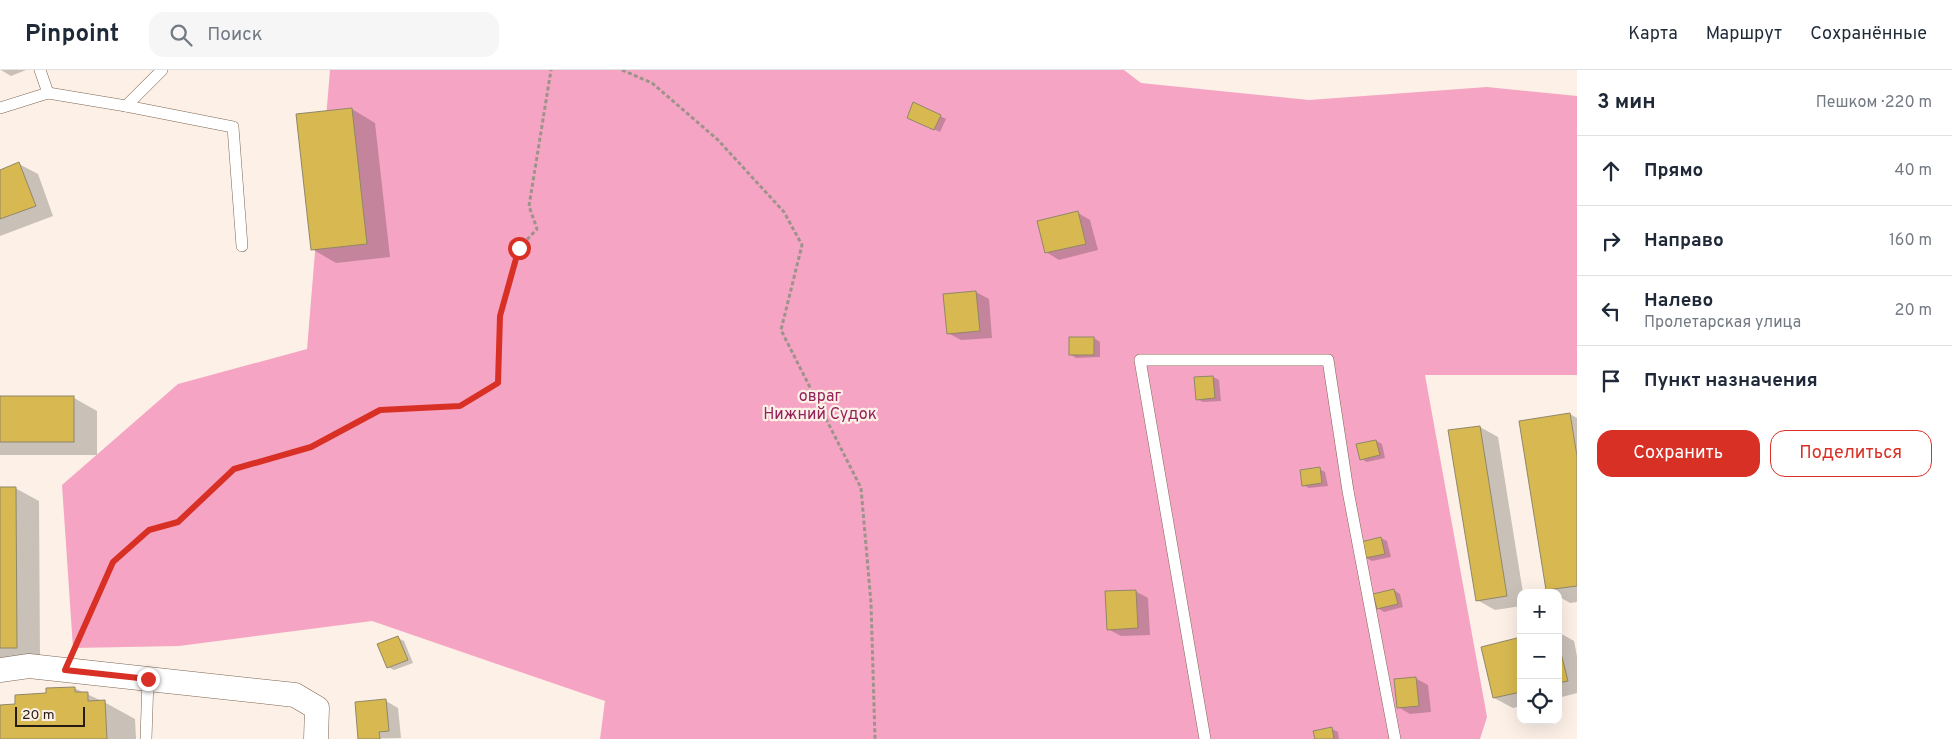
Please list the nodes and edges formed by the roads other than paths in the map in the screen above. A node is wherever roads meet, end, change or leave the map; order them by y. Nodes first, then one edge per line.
1 (40, 70) edge
2 (162, 70) edge
3 (48, 93) junction
4 (126, 106) junction
5 (0, 108) edge
6 (242, 246) dead end
7 (0, 670) edge
8 (148, 679) junction
9 (146, 739) edge
10 (316, 739) edge
11 (1205, 739) edge
12 (1395, 739) edge

1 - 3 lane
2 - 4 lane
3 - 4 lane
3 - 5 lane
4 - 6 lane
7 - 8 street
8 - 9 lane
8 - 10 street
11 - 12 lane

